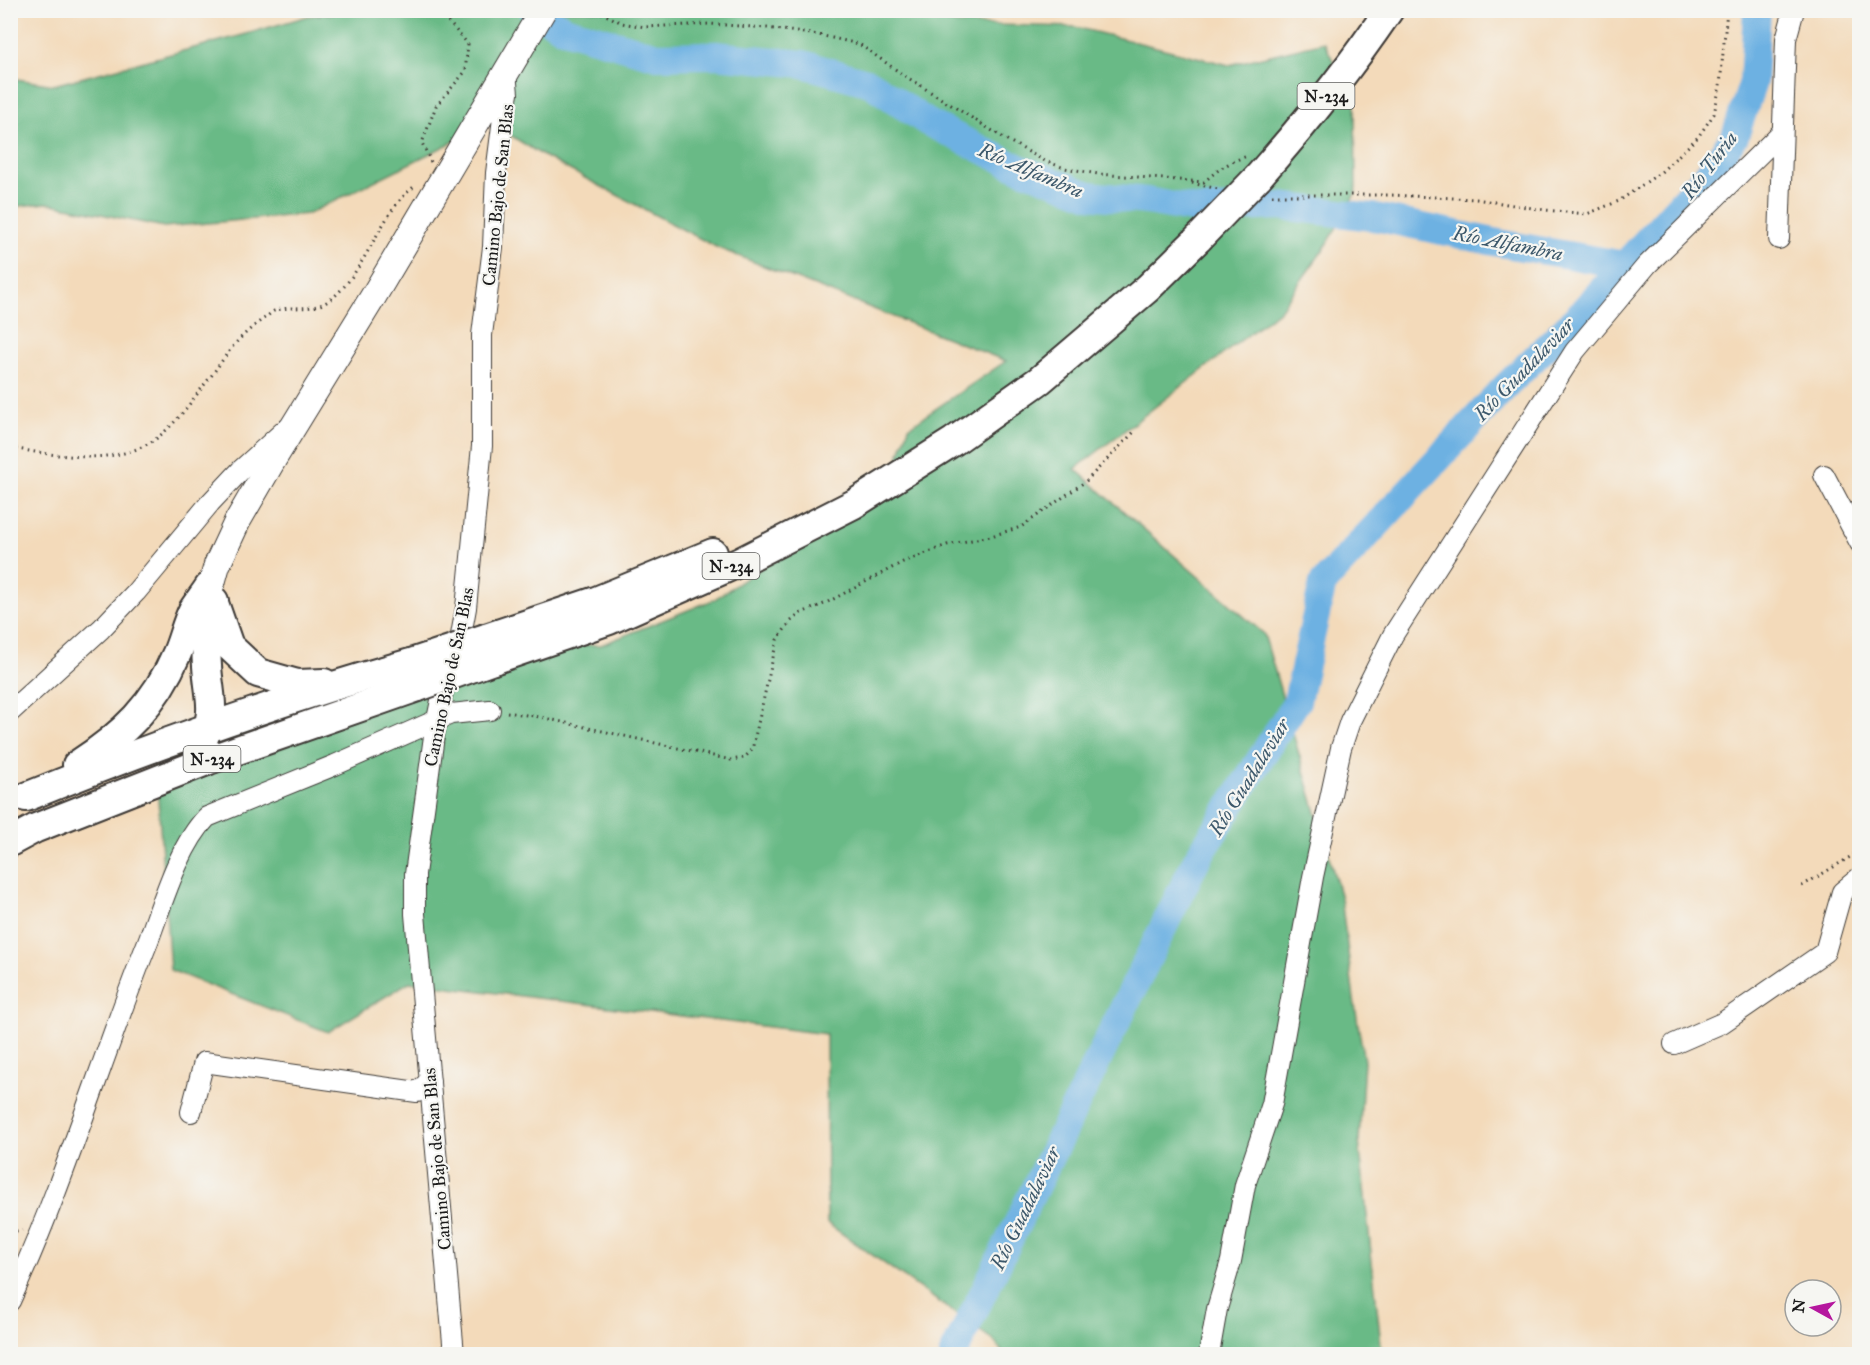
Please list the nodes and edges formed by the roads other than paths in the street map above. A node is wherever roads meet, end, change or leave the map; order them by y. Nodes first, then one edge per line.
1 (543, 10) edge
2 (1389, 10) edge
3 (1794, 10) edge
4 (506, 72) junction
5 (1781, 133) junction
6 (1779, 239) dead end
7 (298, 418) junction
8 (1824, 475) dead end
9 (1860, 543) edge
10 (213, 592) junction
11 (415, 675) junction
12 (347, 681) junction
13 (490, 710) road end
14 (10, 712) edge
15 (437, 720) junction
16 (209, 728) junction
17 (18, 801) edge
18 (10, 834) edge
19 (10, 842) edge
20 (1860, 877) edge
21 (1674, 1044) dead end
22 (430, 1081) junction
23 (190, 1112) dead end
24 (10, 1300) edge
25 (454, 1354) edge
26 (1209, 1354) edge

1 - 4 main road
2 - 11 highway, N-234, bridge
3 - 5 street
4 - 7 main road
4 - 15 street, Camino Bajo de San Blas
5 - 6 street
5 - 26 street
7 - 10 main road
7 - 14 street
8 - 9 street
10 - 12 highway
10 - 16 highway
10 - 17 highway
11 - 12 highway, N-234
11 - 19 highway, N-234
12 - 16 highway, N-234
13 - 15 street
15 - 22 street, Camino Bajo de San Blas
15 - 24 street
16 - 17 highway, N-234
16 - 18 highway
20 - 21 street
22 - 23 street
22 - 25 street, Camino Bajo de San Blas

